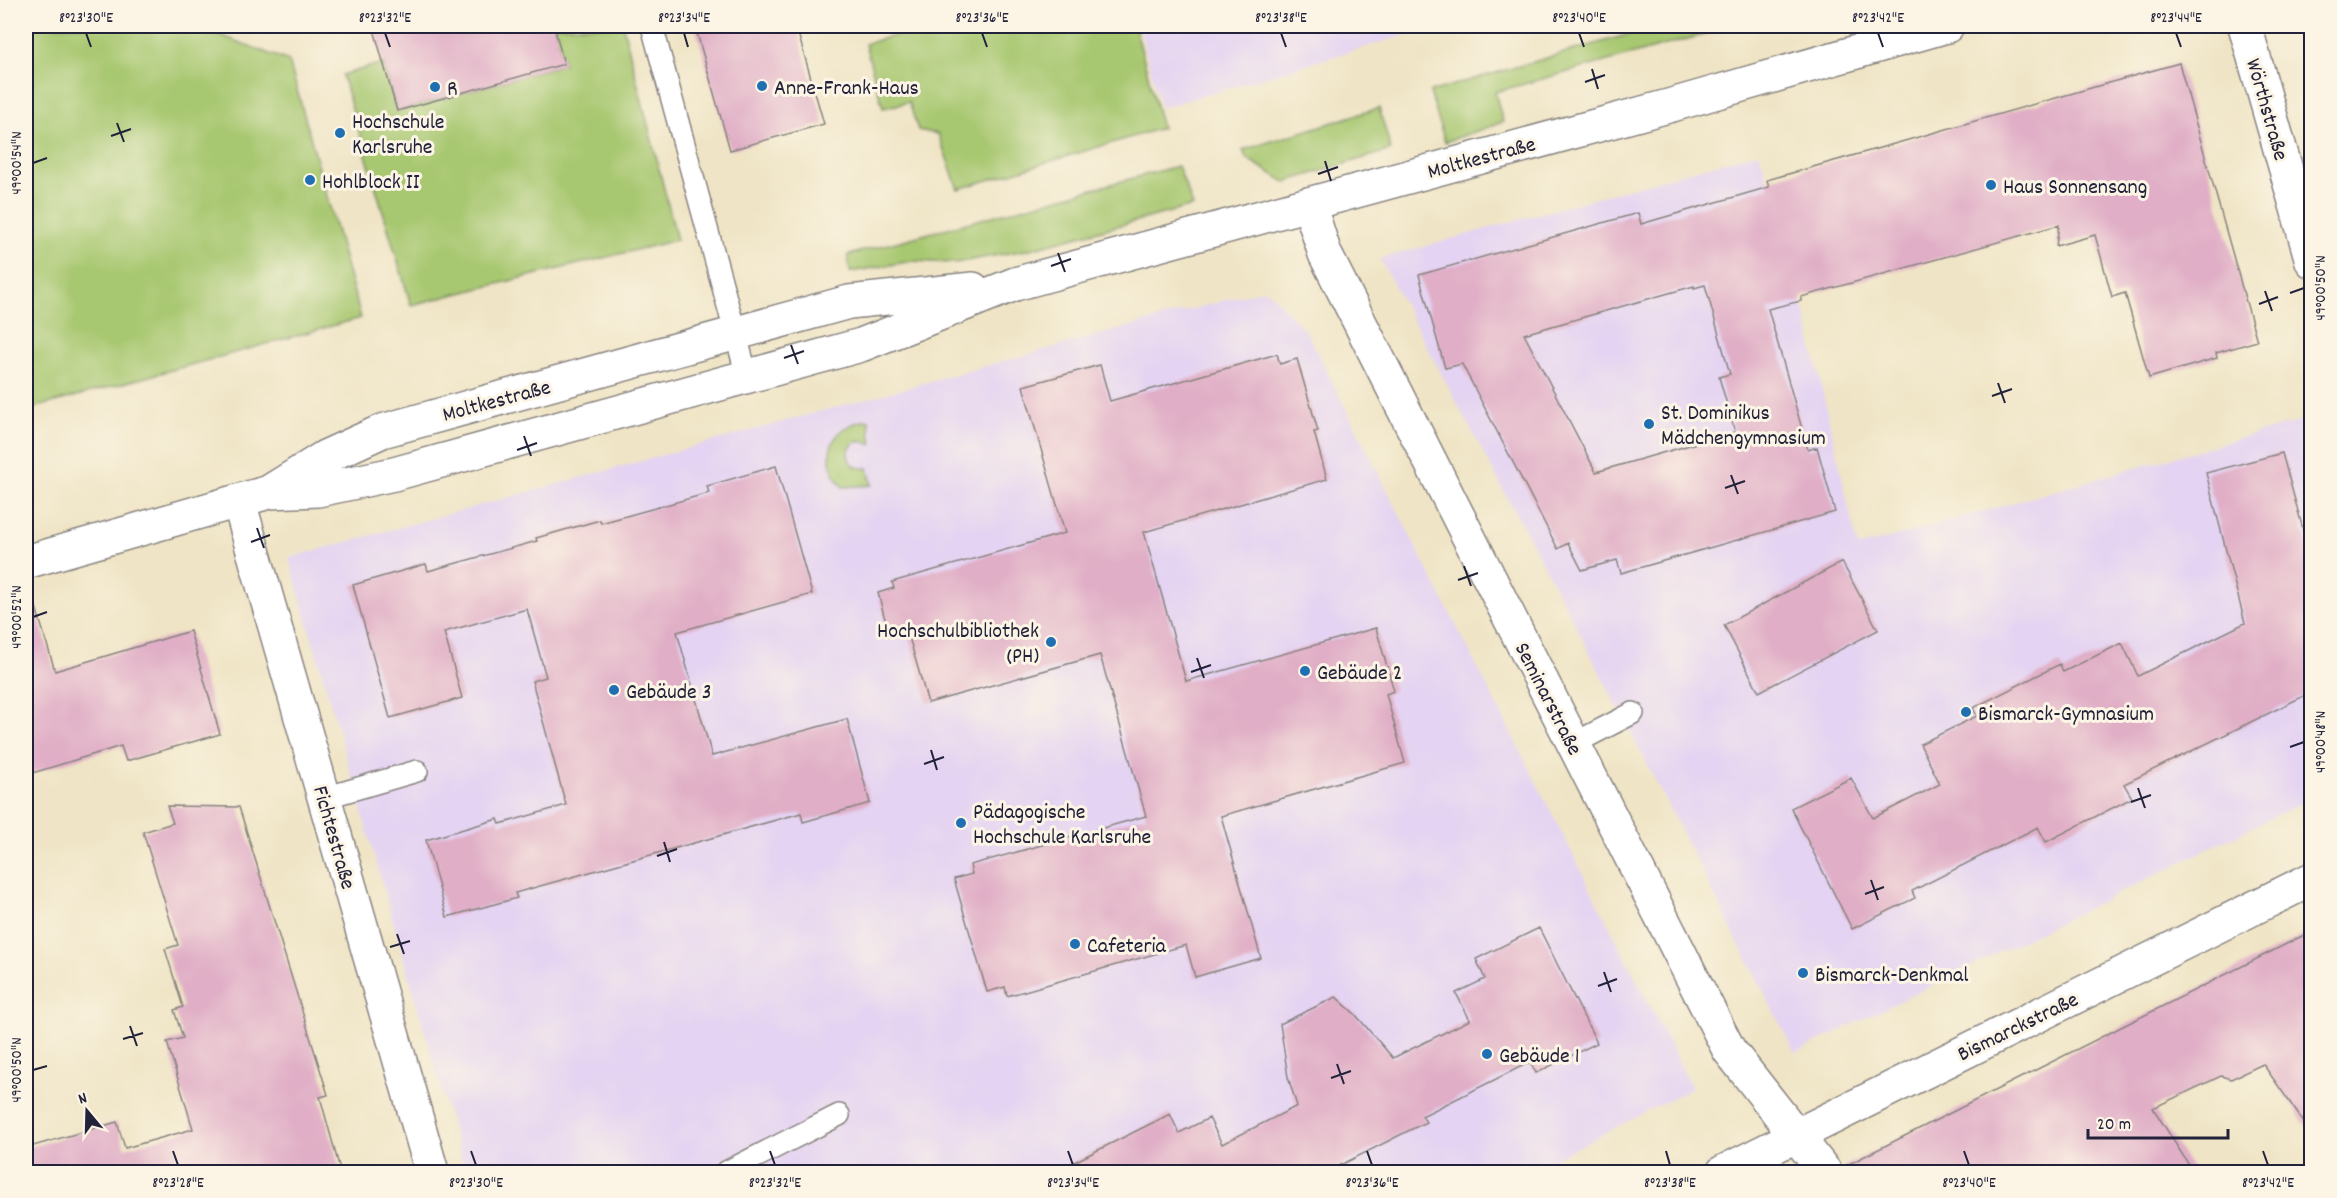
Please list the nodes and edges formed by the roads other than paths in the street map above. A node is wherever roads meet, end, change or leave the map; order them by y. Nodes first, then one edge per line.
1 (652, 26) edge
2 (1947, 26) edge
3 (2245, 26) edge
4 (1309, 204) junction
5 (2312, 261) edge
6 (1015, 284) junction
7 (736, 333) junction
8 (747, 376) junction
9 (254, 497) junction
10 (26, 562) edge
11 (1633, 713) dead end
12 (1574, 744) junction
13 (417, 771) dead end
14 (324, 798) junction
15 (2312, 879) edge
16 (839, 1115) dead end
17 (1796, 1136) junction
18 (432, 1173) edge
19 (726, 1173) edge
20 (1723, 1173) edge
21 (1825, 1173) edge

1 - 7 lane
2 - 4 main road, Moltkestraße
3 - 5 main road, Wörthstraße
4 - 6 main road, Moltkestraße
4 - 12 main road, Seminarstraße
6 - 7 main road, Moltkestraße
6 - 8 main road, Moltkestraße
7 - 8 lane
7 - 9 main road, Moltkestraße
8 - 9 main road, Moltkestraße
9 - 10 main road, Moltkestraße
9 - 14 main road, Fichtestraße
11 - 12 lane
12 - 17 main road, Seminarstraße
13 - 14 lane
14 - 18 main road, Fichtestraße
15 - 17 main road, Bismarckstraße
16 - 19 lane
17 - 20 main road, Bismarckstraße
17 - 21 main road, Seminarstraße

